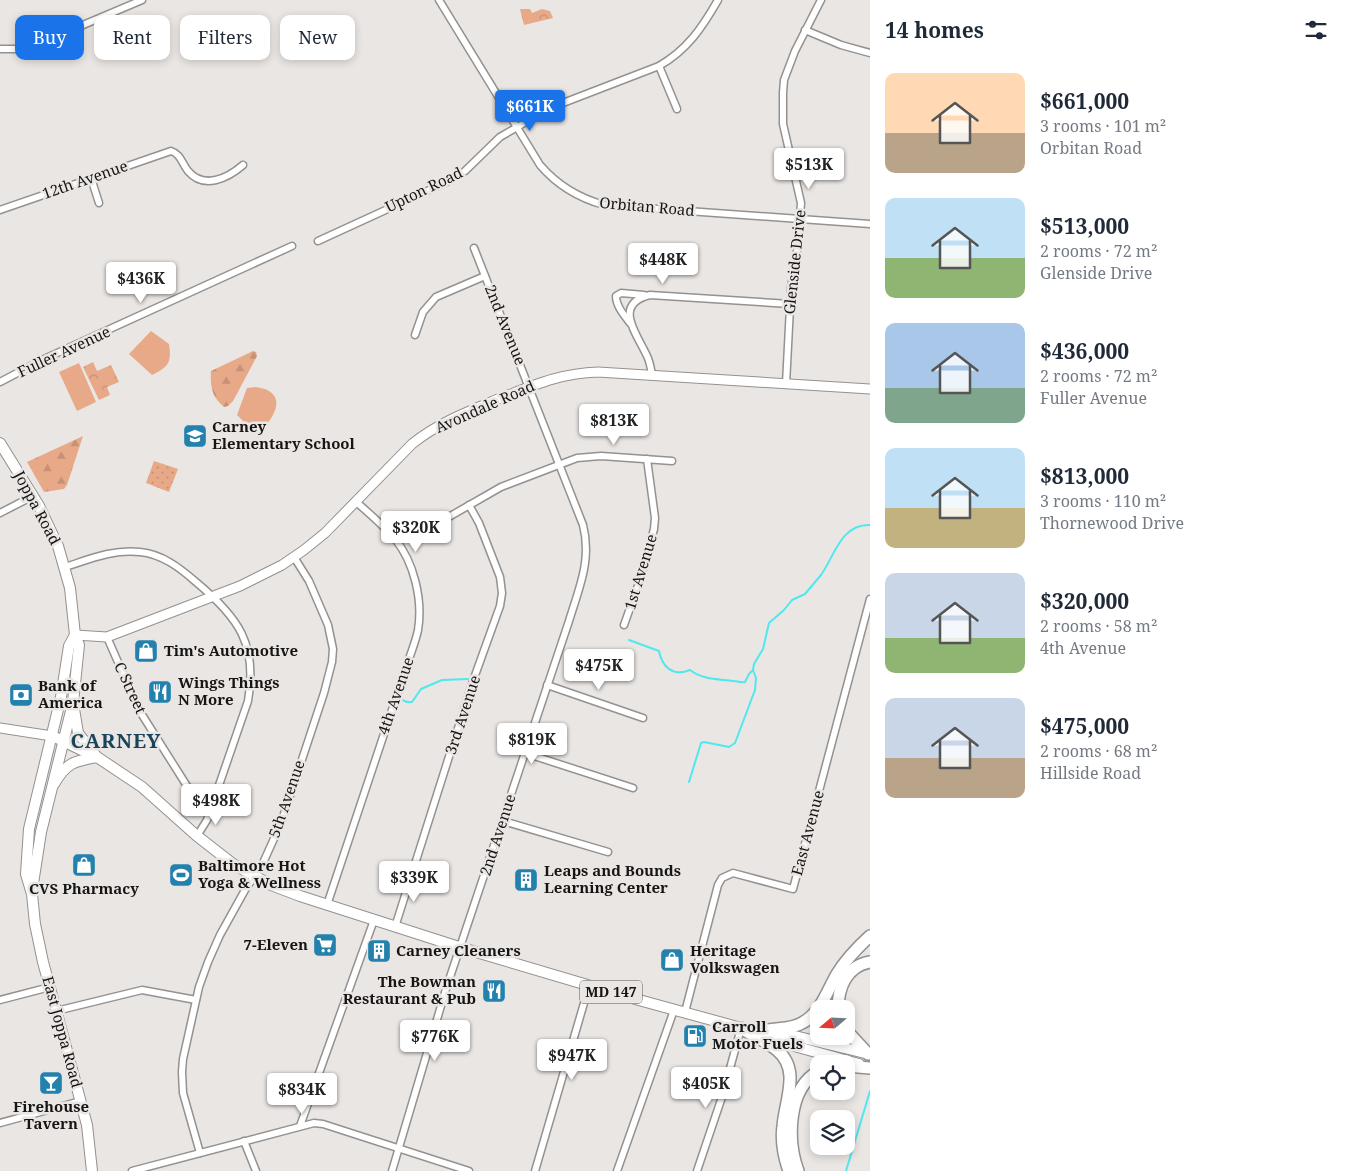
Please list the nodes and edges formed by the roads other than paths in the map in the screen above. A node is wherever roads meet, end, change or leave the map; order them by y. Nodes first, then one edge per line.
1 (142, 0) edge
2 (440, 0) edge
3 (718, 0) edge
4 (821, 0) edge
5 (805, 30) junction
6 (0, 49) edge
7 (870, 53) edge
8 (659, 66) junction
9 (677, 109) dead end
10 (517, 127) junction
11 (243, 165) dead end
12 (91, 178) junction
13 (100, 203) dead end
14 (0, 210) edge
15 (800, 218) junction
16 (870, 224) edge
17 (318, 241) dead end
18 (292, 246) dead end
19 (474, 248) dead end
20 (485, 276) junction
21 (650, 295) junction
22 (790, 304) junction
23 (630, 323) junction
24 (415, 336) dead end
25 (652, 375) junction
26 (0, 382) edge
27 (786, 384) junction
28 (529, 387) junction
29 (870, 389) edge
30 (0, 443) edge
31 (647, 459) junction
32 (672, 460) dead end
33 (559, 464) junction
34 (33, 496) junction
35 (356, 502) junction
36 (469, 505) junction
37 (0, 513) edge
38 (389, 532) junction
39 (294, 557) junction
40 (66, 567) junction
41 (213, 596) junction
42 (870, 599) edge
43 (624, 625) dead end
44 (862, 631) junction
45 (870, 633) edge
46 (74, 635) junction
47 (107, 637) junction
48 (547, 685) junction
49 (72, 703) junction
50 (643, 718) dead end
51 (0, 728) edge
52 (52, 736) junction
53 (62, 740) junction
54 (525, 753) junction
55 (97, 757) junction
56 (633, 788) dead end
57 (49, 793) junction
58 (212, 804) junction
59 (503, 821) junction
60 (197, 836) junction
61 (608, 852) dead end
62 (254, 877) junction
63 (32, 894) junction
64 (327, 905) junction
65 (374, 920) junction
66 (395, 927) junction
67 (870, 936) edge
68 (459, 947) junction
69 (870, 962) edge
70 (589, 986) junction
71 (50, 987) junction
72 (0, 1000) edge
73 (196, 1000) junction
74 (839, 1000) edge
75 (674, 1010) junction
76 (56, 1011) junction
77 (685, 1012) junction
78 (741, 1028) junction
79 (768, 1030) junction
80 (855, 1039) edge
81 (869, 1054) edge
82 (855, 1066) edge
83 (870, 1067) edge
84 (810, 1076) edge
85 (81, 1101) junction
86 (0, 1123) edge
87 (300, 1126) junction
88 (244, 1141) junction
89 (398, 1149) junction
90 (200, 1153) junction
91 (92, 1171) edge
92 (132, 1171) edge
93 (256, 1171) edge
94 (392, 1171) edge
95 (469, 1171) edge
96 (535, 1171) edge
97 (617, 1171) edge
98 (697, 1171) edge
99 (789, 1171) edge
100 (798, 1171) edge

1 - 6 street
2 - 10 street, Orbitan Road
3 - 8 street, Upton Road
4 - 5 street, Glenside Drive
5 - 7 street
5 - 15 street, Glenside Drive
8 - 9 street
8 - 10 street, Upton Road
10 - 15 street, Orbitan Road
10 - 17 street, Upton Road
11 - 12 street, 12th Avenue
12 - 13 street
12 - 14 street, 12th Avenue
15 - 16 street, Orbitan Road
15 - 22 street, Glenside Drive
18 - 26 street, Fuller Avenue
19 - 20 street, 2nd Avenue
20 - 24 street
20 - 28 street, 2nd Avenue
21 - 22 street
21 - 23 street
21 - 23 street
22 - 27 street, Glenside Drive
23 - 25 street
25 - 27 street, Avondale Road
25 - 28 street, Avondale Road
27 - 29 street, Avondale Road
28 - 33 street, 2nd Avenue
28 - 35 street, Avondale Road
30 - 34 main road, Joppa Road
31 - 32 street
31 - 33 street
31 - 43 street, 1st Avenue
33 - 36 street
33 - 48 street, 2nd Avenue
34 - 37 street
34 - 40 main road, Joppa Road
35 - 38 street, 4th Avenue
35 - 39 street, Avondale Road
36 - 38 street
36 - 66 street, 3rd Avenue
38 - 64 street, 4th Avenue
39 - 41 street, Avondale Road
39 - 62 street, 5th Avenue
40 - 41 street
40 - 46 main road, Joppa Road
41 - 47 street, Avondale Road
41 - 58 street
42 - 44 street, East Avenue
44 - 45 street
44 - 77 street, East Avenue
46 - 47 street, Avondale Road
46 - 49 main road, Joppa Road
46 - 52 main road, Joppa Road
47 - 58 street, C Street
48 - 50 street
48 - 54 street, 2nd Avenue
49 - 53 main road, Joppa Road
49 - 55 main road
51 - 52 street, MD 147
52 - 53 main road, MD 147
52 - 63 main road, East Joppa Road
53 - 55 main road, MD 147
53 - 57 main road, East Joppa Road
54 - 56 street
54 - 59 street, 2nd Avenue
55 - 57 main road
55 - 60 main road, MD 147
57 - 63 main road, East Joppa Road
58 - 60 street
59 - 61 street
59 - 68 street, 2nd Avenue
60 - 62 main road, MD 147
62 - 64 main road, MD 147
62 - 73 street, 5th Avenue
63 - 71 main road, East Joppa Road
64 - 65 main road, MD 147
65 - 66 main road, MD 147
65 - 87 street
66 - 68 main road, MD 147
67 - 79 highway
68 - 70 main road, MD 147
68 - 89 street, 2nd Avenue
69 - 74 highway
70 - 75 main road, MD 147
70 - 96 street
71 - 72 street
71 - 76 main road, East Joppa Road
73 - 76 street
73 - 90 street, 5th Avenue
75 - 77 main road, MD 147
75 - 97 street
76 - 85 main road, East Joppa Road
77 - 78 main road, MD 147
78 - 79 main road, MD 147
78 - 83 main road, MD 147
78 - 98 street
78 - 99 highway
79 - 81 main road, MD 147
80 - 81 highway
82 - 83 highway
84 - 100 highway
85 - 86 street
85 - 91 main road, East Joppa Road
87 - 88 street
87 - 89 street
88 - 90 street
88 - 93 street
89 - 94 street, 2nd Avenue
89 - 95 street
90 - 92 street

